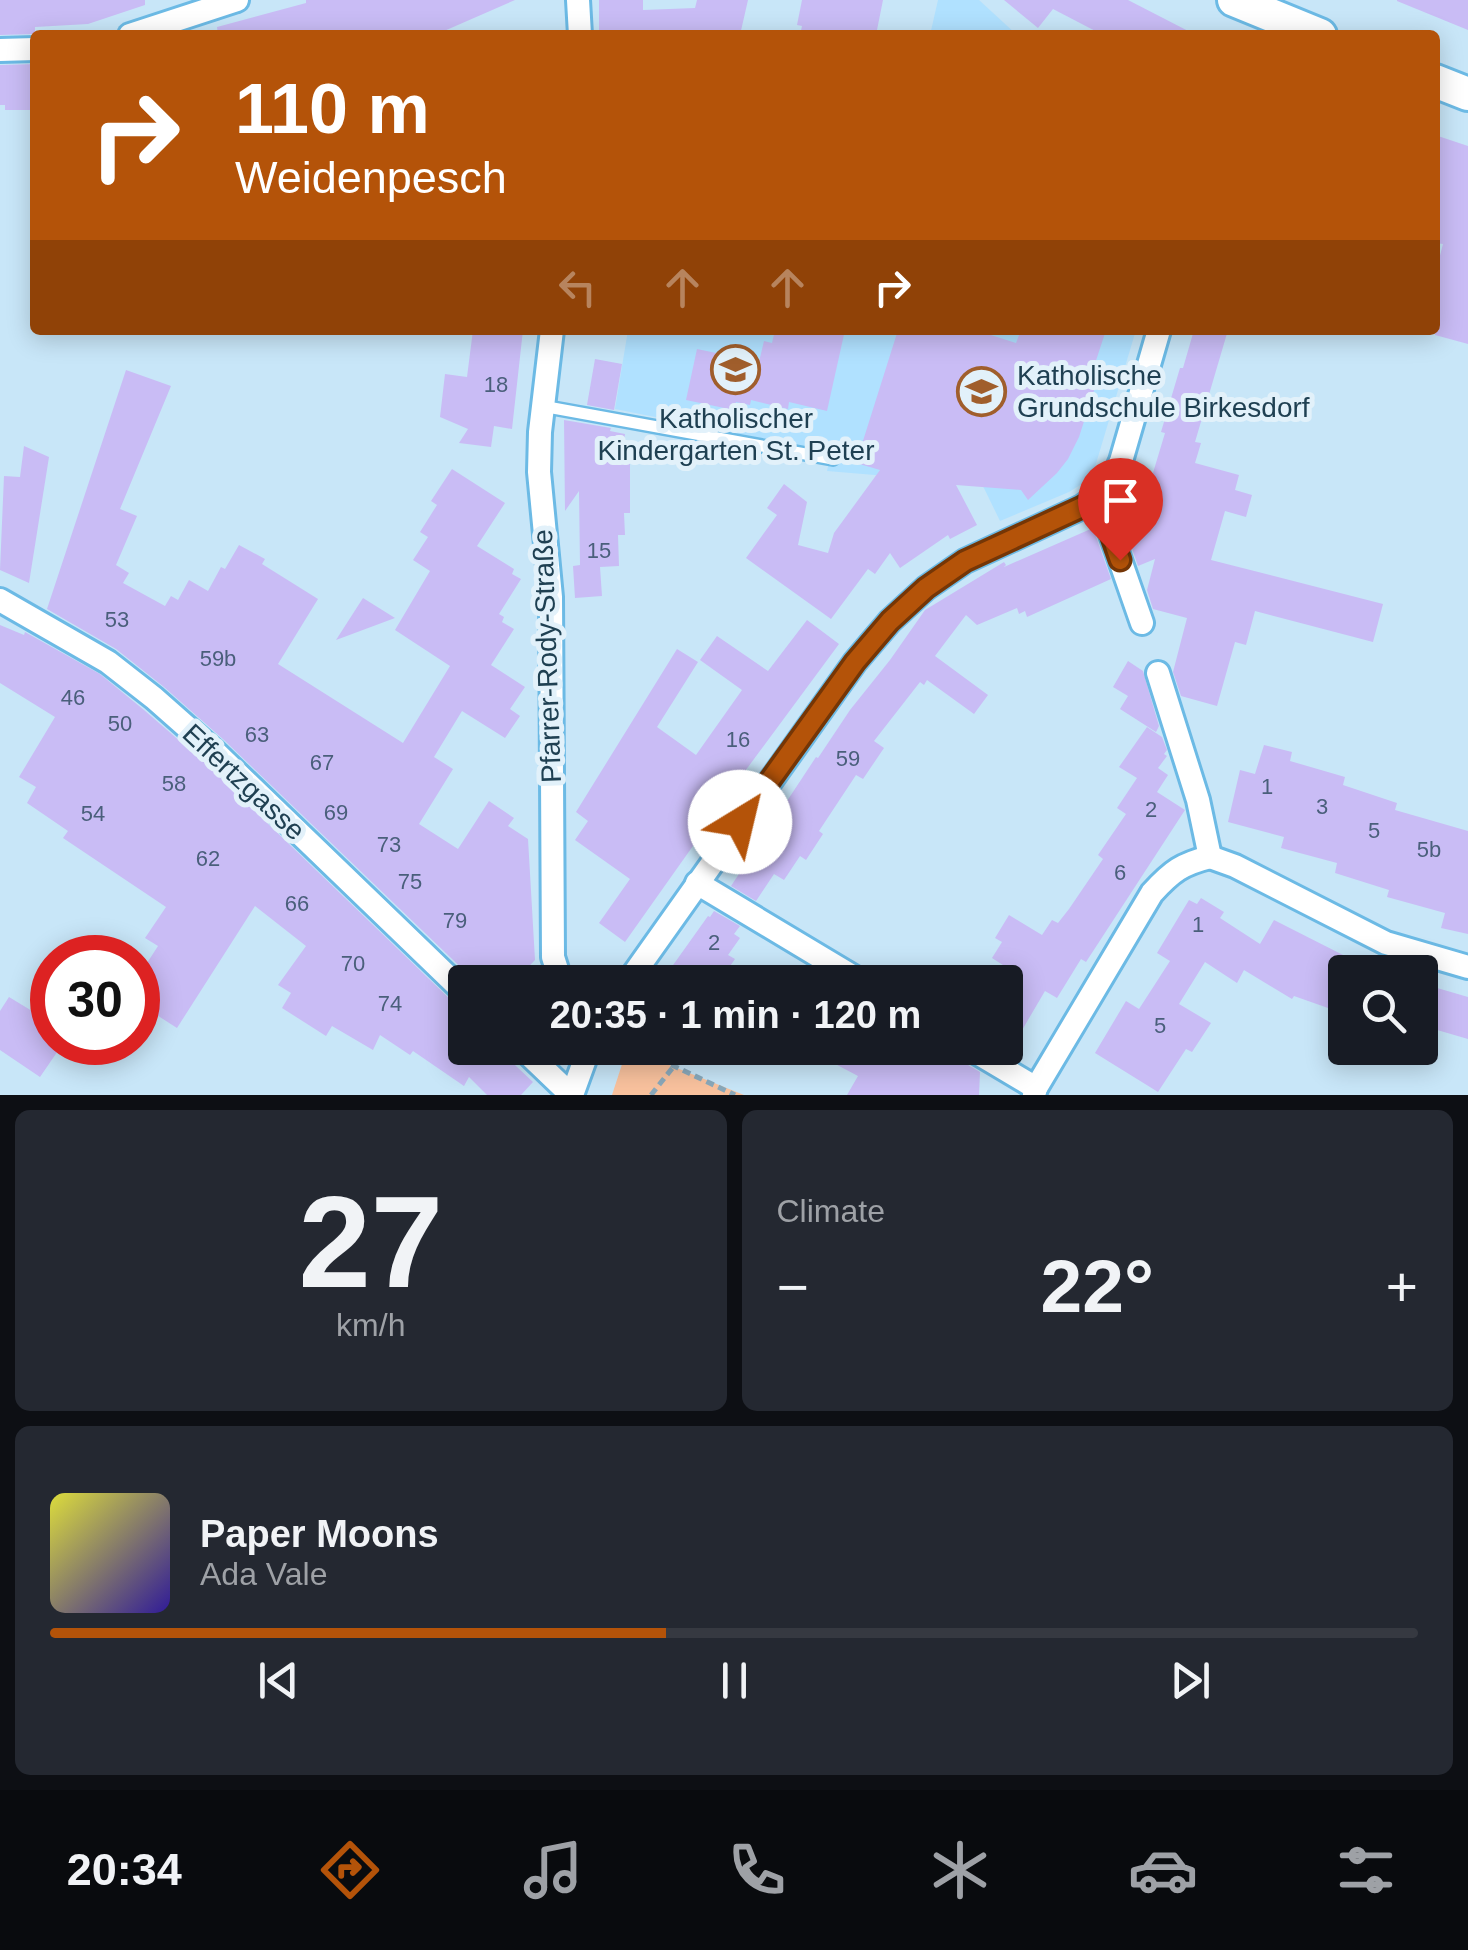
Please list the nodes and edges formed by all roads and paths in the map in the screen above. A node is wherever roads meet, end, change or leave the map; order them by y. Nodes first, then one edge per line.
1 (237, 0) edge
2 (578, 0) edge
3 (1234, 0) edge
4 (1269, 26) edge
5 (145, 30) edge
6 (580, 30) edge
7 (30, 49) edge
8 (0, 50) edge
9 (1440, 82) edge
10 (1468, 94) edge
11 (551, 335) edge
12 (1158, 335) edge
13 (542, 406) junction
14 (833, 460) dead end
15 (1098, 497) junction
16 (0, 600) edge
17 (1142, 623) dead end
18 (1158, 673) dead end
19 (1210, 857) junction
20 (697, 882) junction
21 (556, 965) edge
22 (640, 965) edge
23 (834, 965) edge
24 (1468, 968) edge
25 (448, 977) edge
26 (540, 1065) edge
27 (583, 1065) edge
28 (996, 1065) edge
29 (674, 1066) joint
30 (1035, 1091) edge
31 (572, 1095) edge
32 (651, 1095) edge
33 (734, 1095) edge

1 - 5 street
2 - 6 street
3 - 4 street
7 - 8 street
9 - 10 street
11 - 13 street, Pfarrer-Rody-Straße
12 - 15 street
13 - 14 lane
13 - 21 street, Pfarrer-Rody-Straße
15 - 17 street
15 - 20 street
16 - 25 street, Effertzgasse
18 - 19 street
19 - 24 street
19 - 30 street
20 - 22 street
20 - 23 street
26 - 31 street
27 - 31 street
28 - 30 street
29 - 32 path
29 - 33 path

